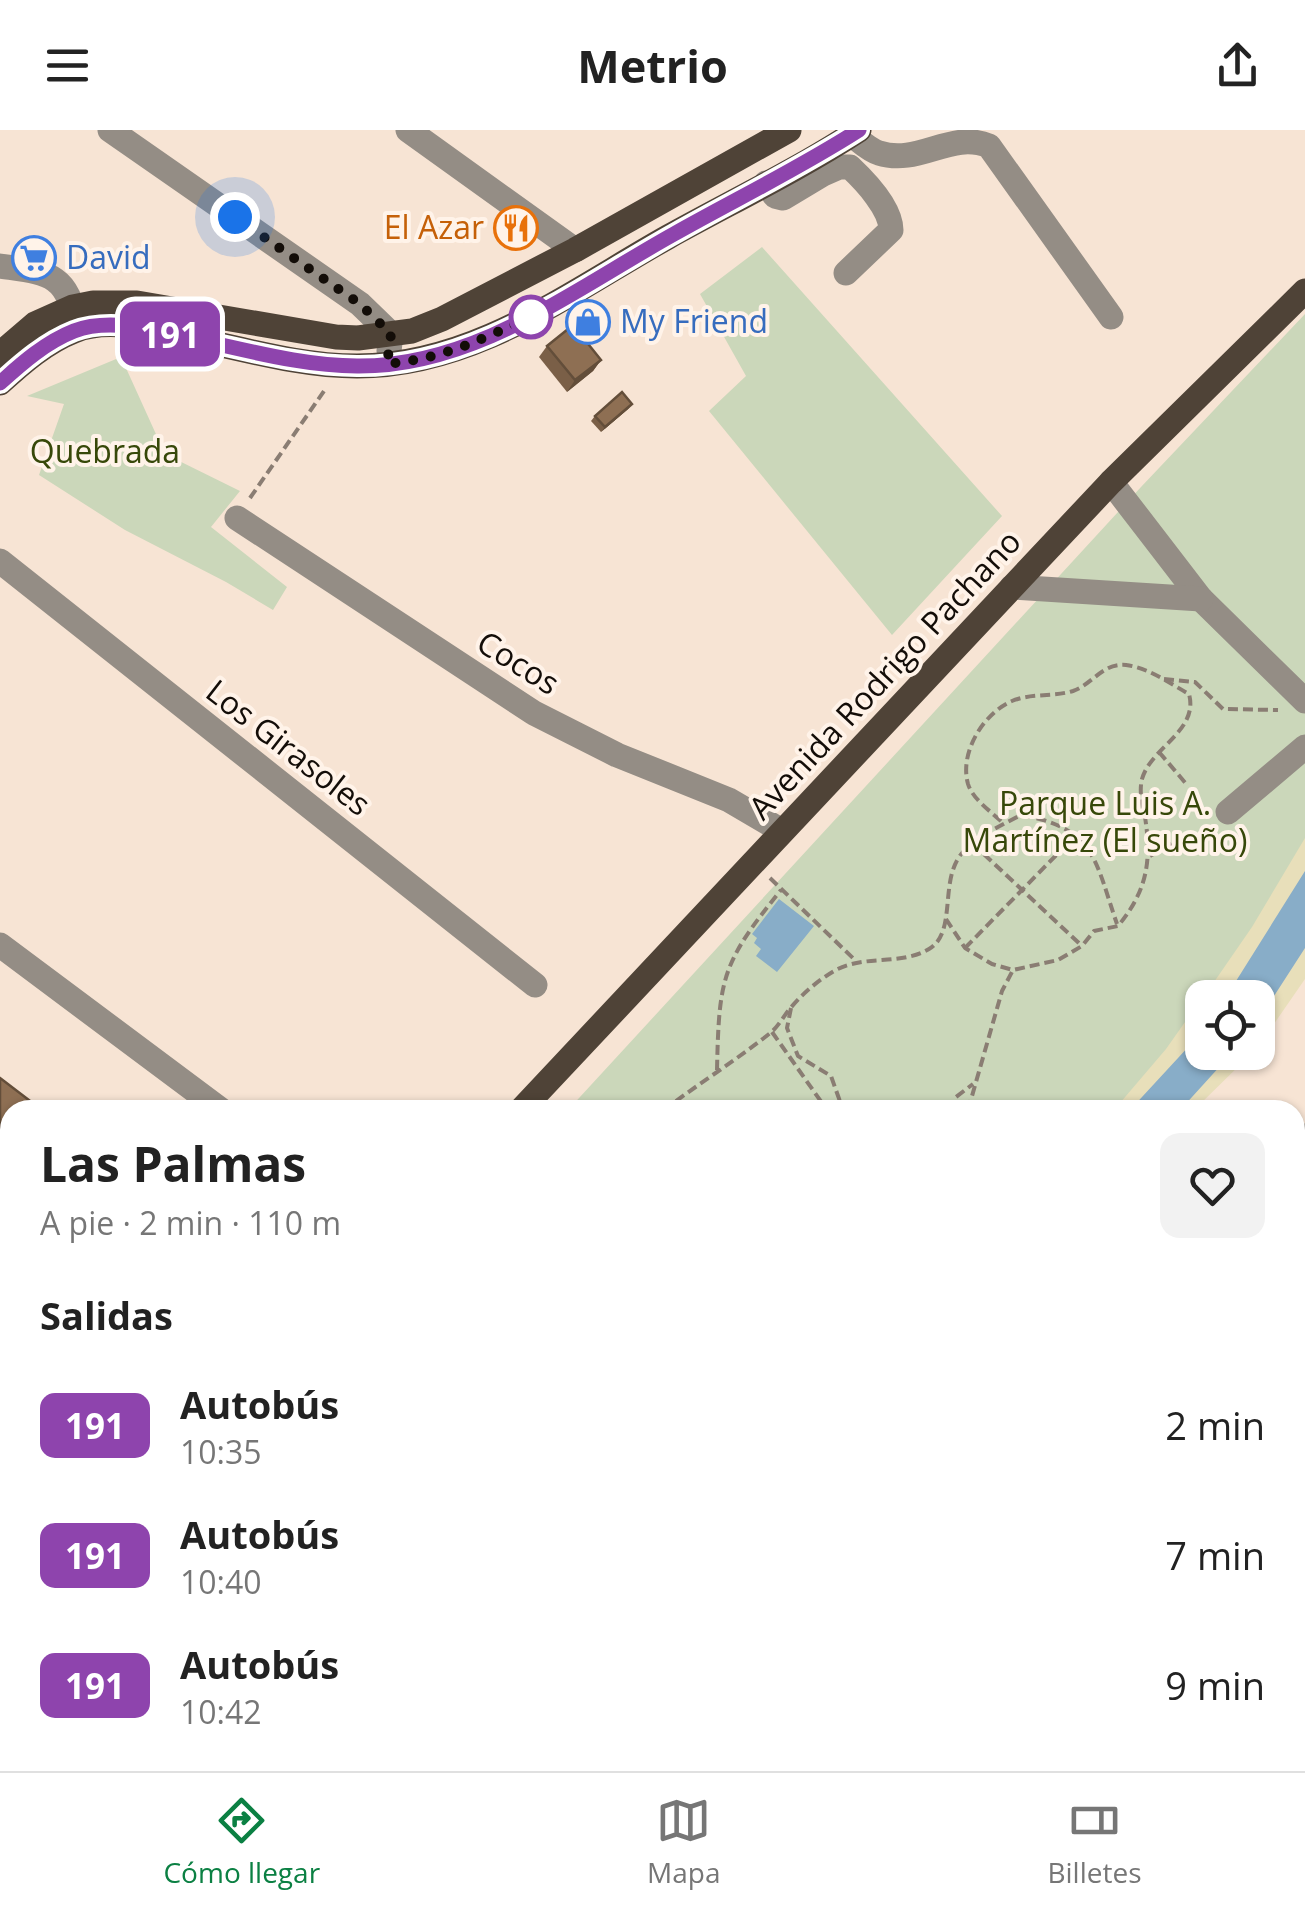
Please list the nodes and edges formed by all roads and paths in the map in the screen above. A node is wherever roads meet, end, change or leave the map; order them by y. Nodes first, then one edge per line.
1 (110, 130) edge
2 (408, 130) edge
3 (789, 130) edge
4 (856, 132) edge
5 (766, 183) junction
6 (576, 250) junction
7 (0, 266) edge
8 (846, 272) dead end
9 (1305, 291) edge
10 (1111, 317) dead end
11 (75, 318) junction
12 (391, 334) junction
13 (0, 354) edge
14 (387, 364) junction
15 (341, 366) junction
16 (0, 383) edge
17 (1111, 482) junction
18 (236, 518) joint
19 (0, 562) edge
20 (1012, 587) junction
21 (1201, 599) junction
22 (1164, 680) junction
23 (1297, 706) edge
24 (1305, 747) edge
25 (1159, 752) junction
26 (1188, 786) dead end
27 (1228, 812) dead end
28 (1004, 824) junction
29 (782, 830) junction
30 (1076, 835) junction
31 (1186, 835) dead end
32 (973, 844) junction
33 (1150, 856) junction
34 (755, 862) junction
35 (1020, 889) junction
36 (781, 890) junction
37 (946, 919) junction
38 (1118, 926) junction
39 (0, 945) edge
40 (1082, 946) junction
41 (965, 948) junction
42 (856, 960) junction
43 (1013, 970) junction
44 (535, 985) dead end
45 (791, 1007) junction
46 (772, 1032) junction
47 (717, 1070) junction
48 (973, 1084) junction
49 (208, 1100) edge
50 (530, 1100) edge
51 (677, 1100) edge
52 (820, 1100) edge
53 (840, 1100) edge
54 (955, 1100) edge
55 (970, 1100) edge

1 - 12 street
2 - 6 street
3 - 6 main road
4 - 5 main road
4 - 10 street
5 - 8 street
5 - 14 main road
6 - 12 main road
7 - 11 street
9 - 17 main road, Avenida Rodrigo Pachano
11 - 12 main road
11 - 13 main road
11 - 15 main road
11 - 16 main road
12 - 14 street
14 - 15 main road
15 - 18 path
17 - 20 main road, Avenida Rodrigo Pachano
17 - 21 street
18 - 29 street, Cocos
19 - 44 street, Los Girasoles
20 - 21 street
20 - 29 main road, Avenida Rodrigo Pachano
21 - 23 street
22 - 23 path
22 - 25 path
22 - 28 path
24 - 27 street
25 - 26 path
25 - 33 path
28 - 30 path
28 - 32 path
29 - 34 main road, Avenida Rodrigo Pachano
30 - 35 path
30 - 38 path
31 - 33 path
32 - 35 path
32 - 37 path
33 - 38 path
34 - 36 path
34 - 50 main road, Avenida Rodrigo Pachano
35 - 40 path
35 - 41 path
36 - 42 path
36 - 47 path
37 - 41 path
37 - 42 path
38 - 40 path
39 - 49 street
40 - 43 path
41 - 43 path
42 - 45 path
43 - 48 path
45 - 46 path
45 - 53 path
46 - 47 path
46 - 52 path
47 - 51 path
48 - 54 path
48 - 55 path

